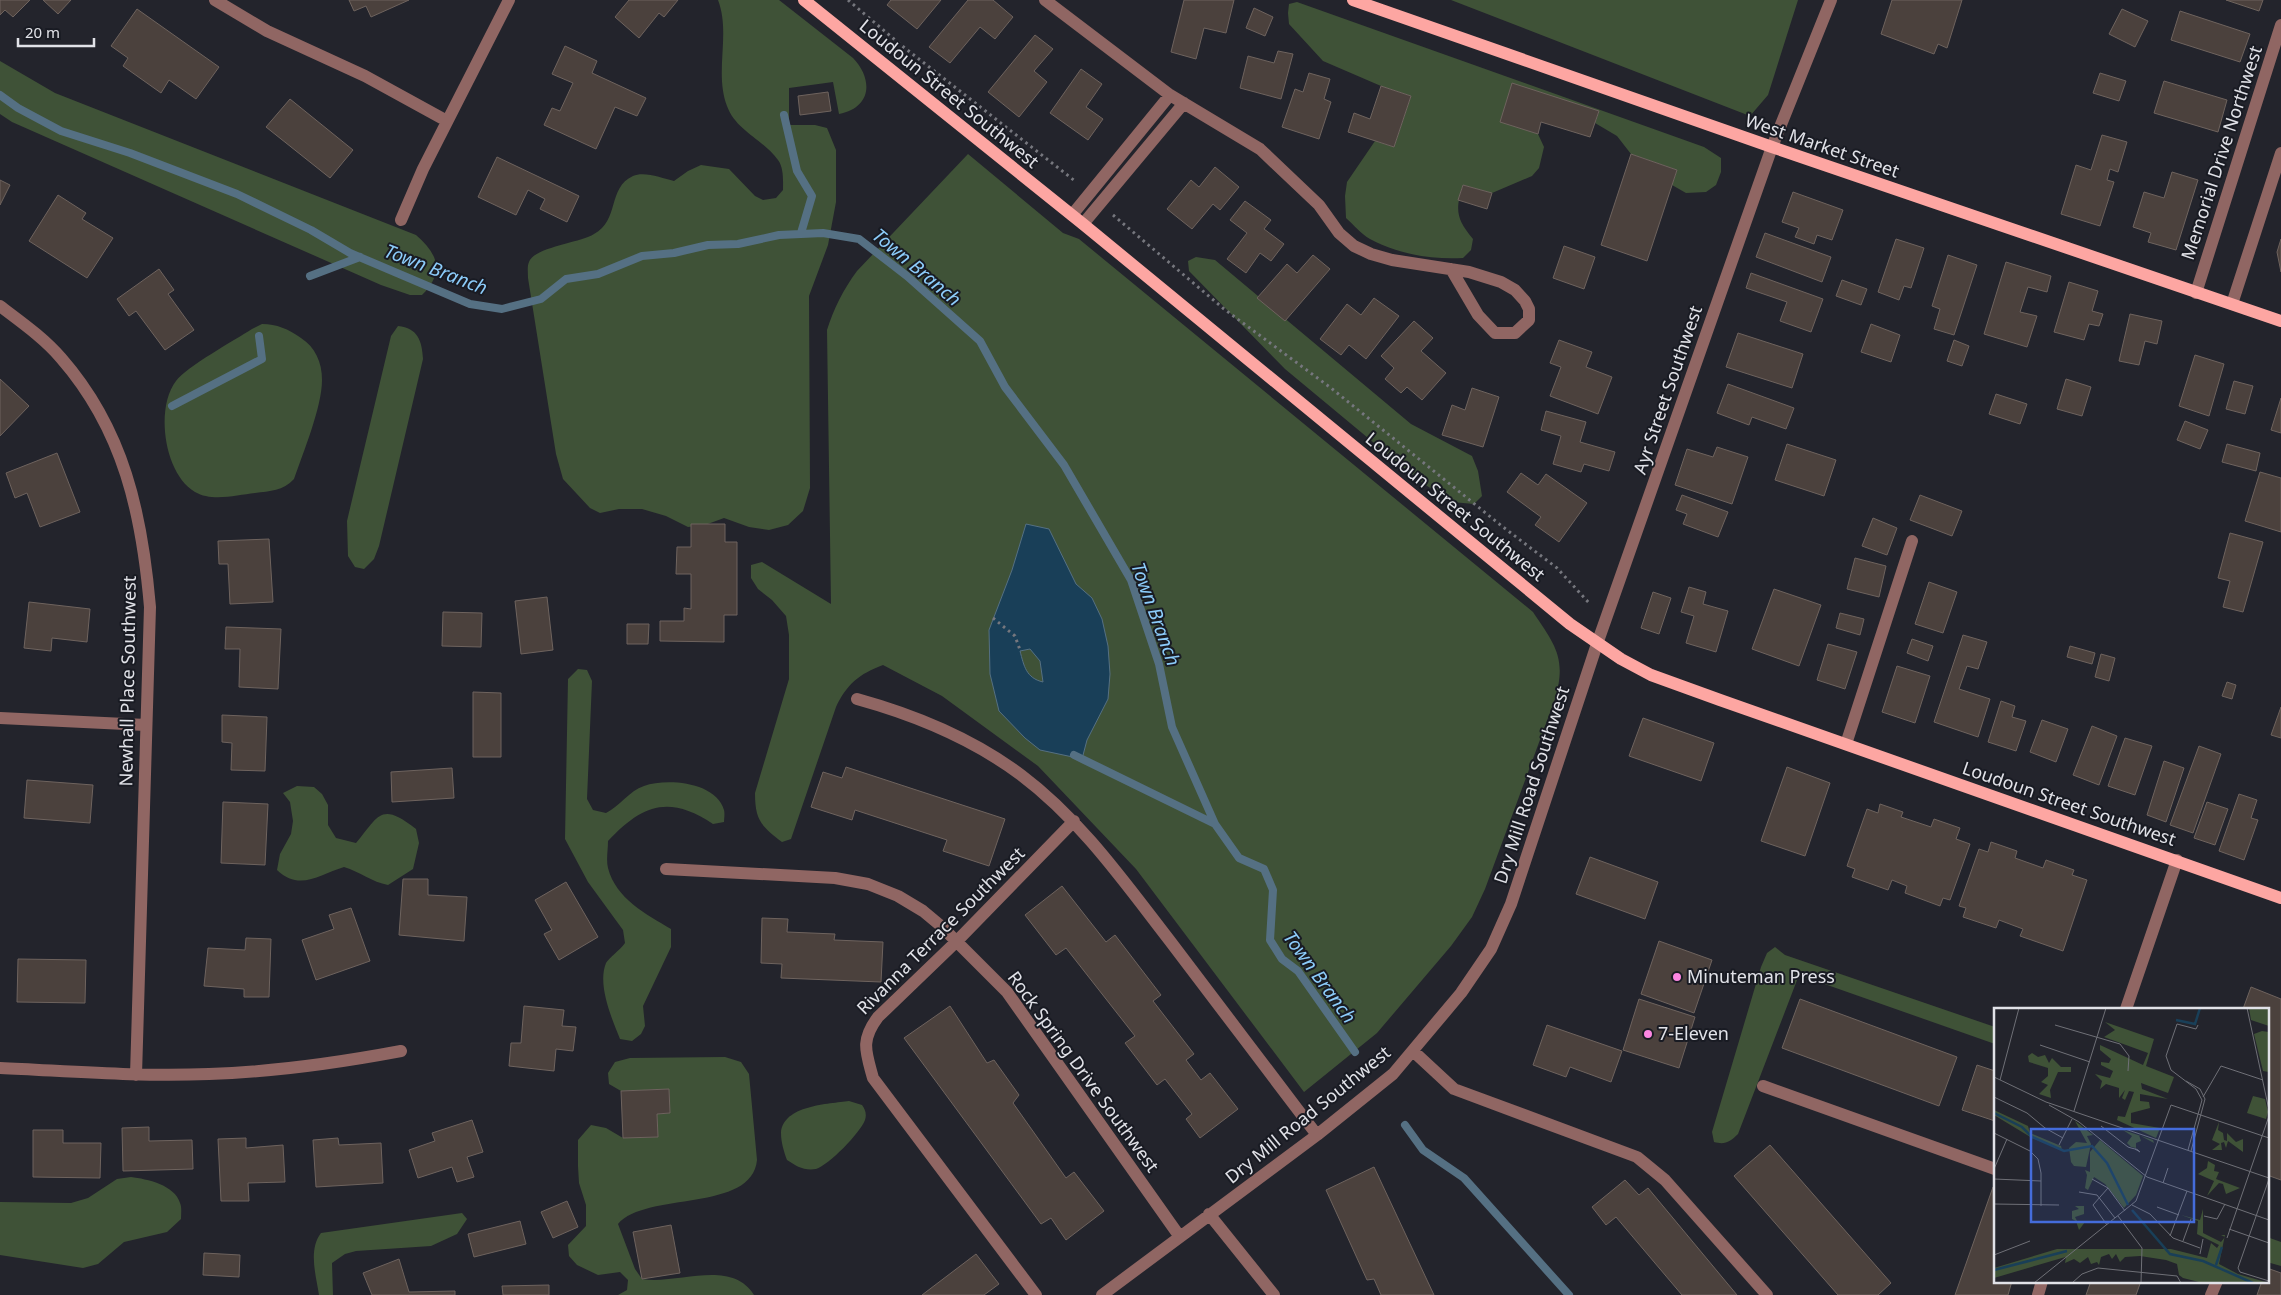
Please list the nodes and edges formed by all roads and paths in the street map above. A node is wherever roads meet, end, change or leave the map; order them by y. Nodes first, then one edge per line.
1 (215, 0) edge
2 (509, 0) edge
3 (804, 0) edge
4 (848, 0) edge
5 (1045, 0) edge
6 (1353, 0) edge
7 (1831, 0) edge
8 (2281, 25) edge
9 (2278, 44) edge
10 (1170, 95) junction
11 (1184, 103) junction
12 (447, 121) junction
13 (1772, 147) junction
14 (2281, 153) edge
15 (1088, 194) junction
16 (1100, 204) junction
17 (1072, 215) junction
18 (401, 220) dead end
19 (1083, 224) junction
20 (1451, 269) junction
21 (2196, 293) junction
22 (2232, 304) junction
23 (0, 306) edge
24 (2281, 322) edge
25 (1912, 541) dead end
26 (1587, 601) dead end
27 (993, 618) dead end
28 (1597, 644) junction
29 (1020, 650) dead end
30 (857, 699) dead end
31 (0, 718) edge
32 (146, 725) junction
33 (1846, 744) junction
34 (1074, 821) junction
35 (2177, 860) junction
36 (666, 868) dead end
37 (2281, 898) edge
38 (957, 941) junction
39 (2126, 1008) edge
40 (400, 1051) dead end
41 (1413, 1051) junction
42 (0, 1068) edge
43 (136, 1075) junction
44 (1763, 1086) dead end
45 (1317, 1135) junction
46 (1994, 1169) edge
47 (1210, 1214) junction
48 (1180, 1236) junction
49 (2042, 1282) edge
50 (2216, 1282) edge
51 (1036, 1295) edge
52 (1102, 1295) edge
53 (1274, 1295) edge
54 (1767, 1295) edge
55 (2038, 1295) edge
56 (2211, 1295) edge

1 - 12 street
2 - 12 street
3 - 17 main road, Loudoun Street Southwest
4 - 15 path
5 - 10 street
6 - 13 main road, West Market Street
7 - 13 street, Ayr Street Southwest
8 - 9 street, Memorial Drive Northwest
9 - 21 street, Memorial Drive Northwest
10 - 11 street
10 - 15 street
11 - 16 street
11 - 20 street
12 - 18 street
13 - 21 main road, West Market Street
13 - 28 street, Ayr Street Southwest
14 - 22 street
15 - 17 street
16 - 19 street
16 - 26 path
17 - 19 main road, Loudoun Street Southwest
19 - 28 main road, Loudoun Street Southwest
20 - 20 street
21 - 22 main road, West Market Street
22 - 24 main road, West Market Street
23 - 32 street, Newhall Place Southwest
25 - 33 street
27 - 29 path
28 - 33 main road, Loudoun Street Southwest
28 - 41 street, Dry Mill Road Southwest
30 - 34 street
31 - 32 street
32 - 43 street, Newhall Place Southwest
33 - 35 main road, Loudoun Street Southwest
34 - 38 street, Rivanna Terrace Southwest
34 - 45 street
35 - 37 main road, Loudoun Street Southwest
35 - 39 street
36 - 38 street, Rock Spring Drive Southwest
38 - 48 street, Rock Spring Drive Southwest
38 - 51 street, Rivanna Terrace Southwest
40 - 43 street
41 - 45 street, Dry Mill Road Southwest
41 - 54 street
42 - 43 street
44 - 46 street
45 - 47 street, Dry Mill Road Southwest
47 - 48 street, Dry Mill Road Southwest
47 - 53 street
48 - 52 street, Dry Mill Road Southwest
49 - 55 street
50 - 56 street

